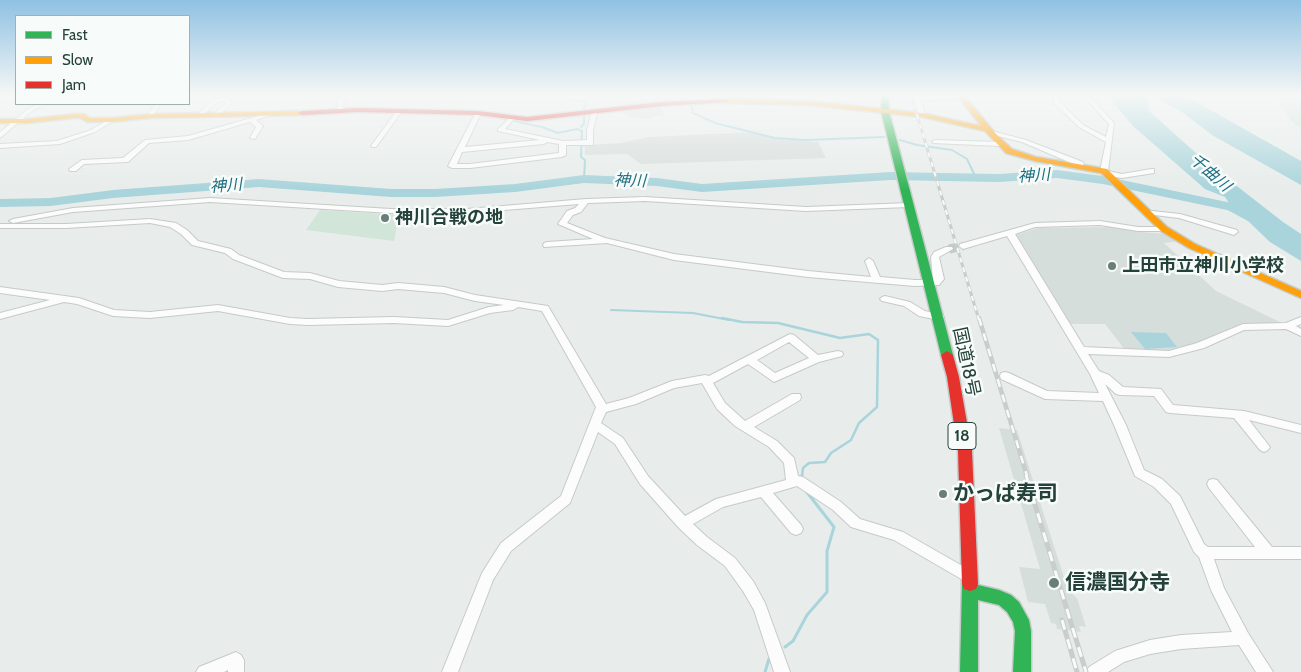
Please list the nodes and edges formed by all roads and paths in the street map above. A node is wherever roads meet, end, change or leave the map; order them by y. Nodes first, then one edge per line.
1 (11, 126) edge
2 (101, 126) edge
3 (229, 126) edge
4 (260, 126) edge
5 (388, 126) edge
6 (472, 126) edge
7 (504, 126) edge
8 (591, 126) edge
9 (889, 126) edge
10 (969, 126) edge
11 (986, 126) edge
12 (1082, 126) edge
13 (1112, 126) edge
14 (991, 132) junction
15 (0, 136) edge
16 (253, 138) dead end
17 (548, 140) junction
18 (935, 142) dead end
19 (1110, 142) junction
20 (563, 143) junction
21 (1000, 144) junction
22 (0, 146) edge
23 (374, 146) dead end
24 (460, 150) junction
25 (1080, 166) junction
26 (73, 169) dead end
27 (1151, 171) dead end
28 (1105, 172) junction
29 (586, 201) junction
30 (909, 203) junction
31 (1145, 211) junction
32 (0, 225) edge
33 (1164, 228) junction
34 (1234, 232) dead end
35 (1010, 233) junction
36 (607, 240) junction
37 (547, 245) dead end
38 (963, 246) tunnel mouth
39 (950, 249) tunnel mouth
40 (869, 261) dead end
41 (877, 280) junction
42 (930, 283) junction
43 (0, 290) edge
44 (1301, 295) edge
45 (64, 299) junction
46 (885, 299) dead end
47 (536, 307) junction
48 (0, 316) edge
49 (939, 317) junction
50 (1301, 320) edge
51 (1288, 326) junction
52 (1301, 333) edge
53 (1080, 350) junction
54 (838, 354) dead end
55 (816, 358) junction
56 (750, 360) junction
57 (1095, 374) junction
58 (1005, 376) dead end
59 (707, 382) junction
60 (796, 397) dead end
61 (1106, 397) junction
62 (602, 409) junction
63 (1238, 415) junction
64 (596, 425) junction
65 (746, 426) junction
66 (1301, 428) edge
67 (1264, 447) dead end
68 (792, 482) junction
69 (1213, 484) dead end
70 (764, 490) junction
71 (683, 523) junction
72 (796, 529) dead end
73 (1205, 553) junction
74 (1301, 553) edge
75 (1269, 554) junction
76 (969, 577) junction
77 (970, 591) junction
78 (1243, 638) junction
79 (204, 672) edge
80 (236, 672) edge
81 (450, 672) edge
82 (782, 672) edge
83 (969, 672) edge
84 (1022, 672) edge
85 (1094, 672) edge
86 (1265, 672) edge

1 - 15 street
2 - 22 street
3 - 26 street
4 - 16 street
5 - 23 street
6 - 24 street
7 - 17 street
8 - 20 street
9 - 30 main road, 国道18号 / 18
10 - 14 main road
11 - 14 main road
12 - 19 street
13 - 19 street
14 - 21 main road
14 - 25 street
17 - 20 street
17 - 24 street
18 - 21 street
19 - 28 street
20 - 24 street
21 - 25 main road
25 - 28 main road
27 - 28 street
28 - 31 main road
29 - 30 street
29 - 32 street
29 - 36 street
30 - 42 main road, 国道18号 / 18
31 - 33 main road
31 - 34 street
32 - 47 street
33 - 35 street
33 - 44 main road
35 - 38 street
35 - 53 street
36 - 37 street
36 - 41 street
39 - 42 street
40 - 41 street
41 - 42 street
42 - 49 main road, 国道18号 / 18
43 - 45 street
45 - 47 street
45 - 48 street
46 - 49 street
47 - 62 street
49 - 76 main road, 国道18号 / 18
50 - 51 street
51 - 52 street
51 - 53 street
53 - 57 street
54 - 55 street
55 - 56 street
55 - 56 street
56 - 59 street
57 - 61 street
57 - 63 street
58 - 61 street
59 - 62 street
59 - 65 street
60 - 65 street
61 - 73 street
62 - 64 street
63 - 66 street
63 - 67 street
64 - 71 street
64 - 81 street
65 - 68 street
68 - 70 street
68 - 76 street
69 - 75 street
70 - 71 street
70 - 72 street
71 - 82 street
73 - 75 street
73 - 78 street
74 - 75 street
76 - 77 main road, 国道18号 / 18
77 - 83 main road, 国道18号 / 18
77 - 84 main road
78 - 85 street
78 - 86 street
79 - 80 street

